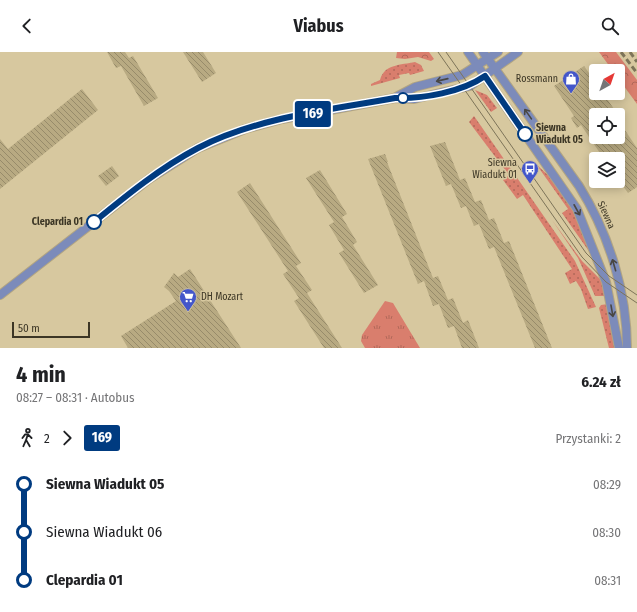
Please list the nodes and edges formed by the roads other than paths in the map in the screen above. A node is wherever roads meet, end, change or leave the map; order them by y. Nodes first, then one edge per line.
1 (468, 52) edge
2 (483, 52) edge
3 (498, 52) edge
4 (518, 52) edge
5 (488, 59) junction
6 (478, 66) junction
7 (496, 69) junction
8 (485, 76) junction
9 (395, 98) junction
10 (0, 295) edge
11 (620, 348) edge
12 (626, 348) edge

1 - 6 street
2 - 5 street, Siewna
3 - 5 street
4 - 7 street
5 - 6 street
5 - 7 street, Siewna
6 - 8 street
6 -> 9 street
7 - 8 street
12 -> 7 street, Siewna
8 - 9 street
8 -> 11 street
9 - 10 street

